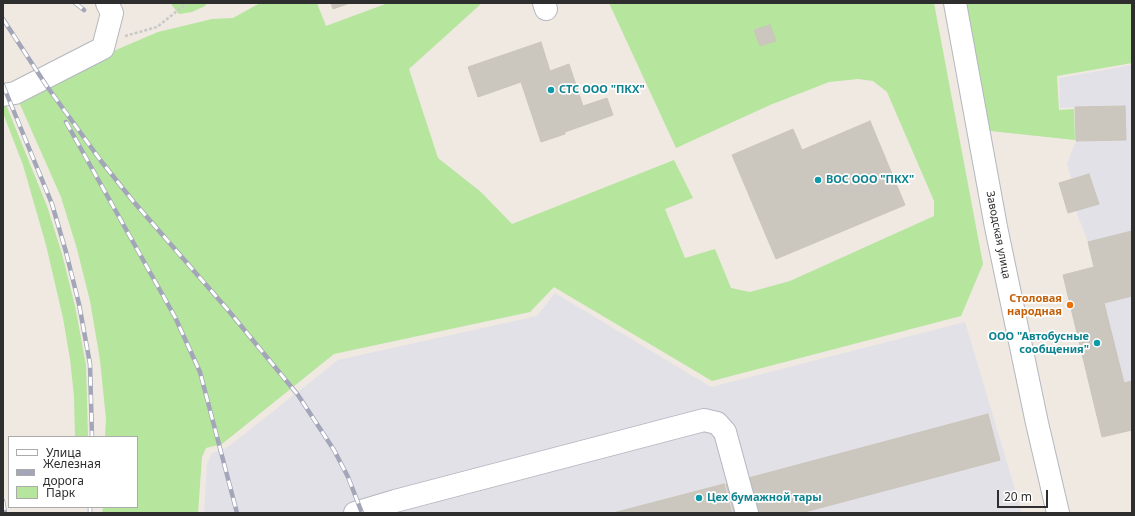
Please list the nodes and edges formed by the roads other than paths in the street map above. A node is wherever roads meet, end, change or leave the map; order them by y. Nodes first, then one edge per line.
1 (107, 3) edge
2 (955, 3) edge
3 (3, 95) edge
4 (356, 513) edge
5 (747, 513) edge
6 (1058, 513) edge

1 - 3 street
2 - 6 street, Заводская улица
4 - 5 street

